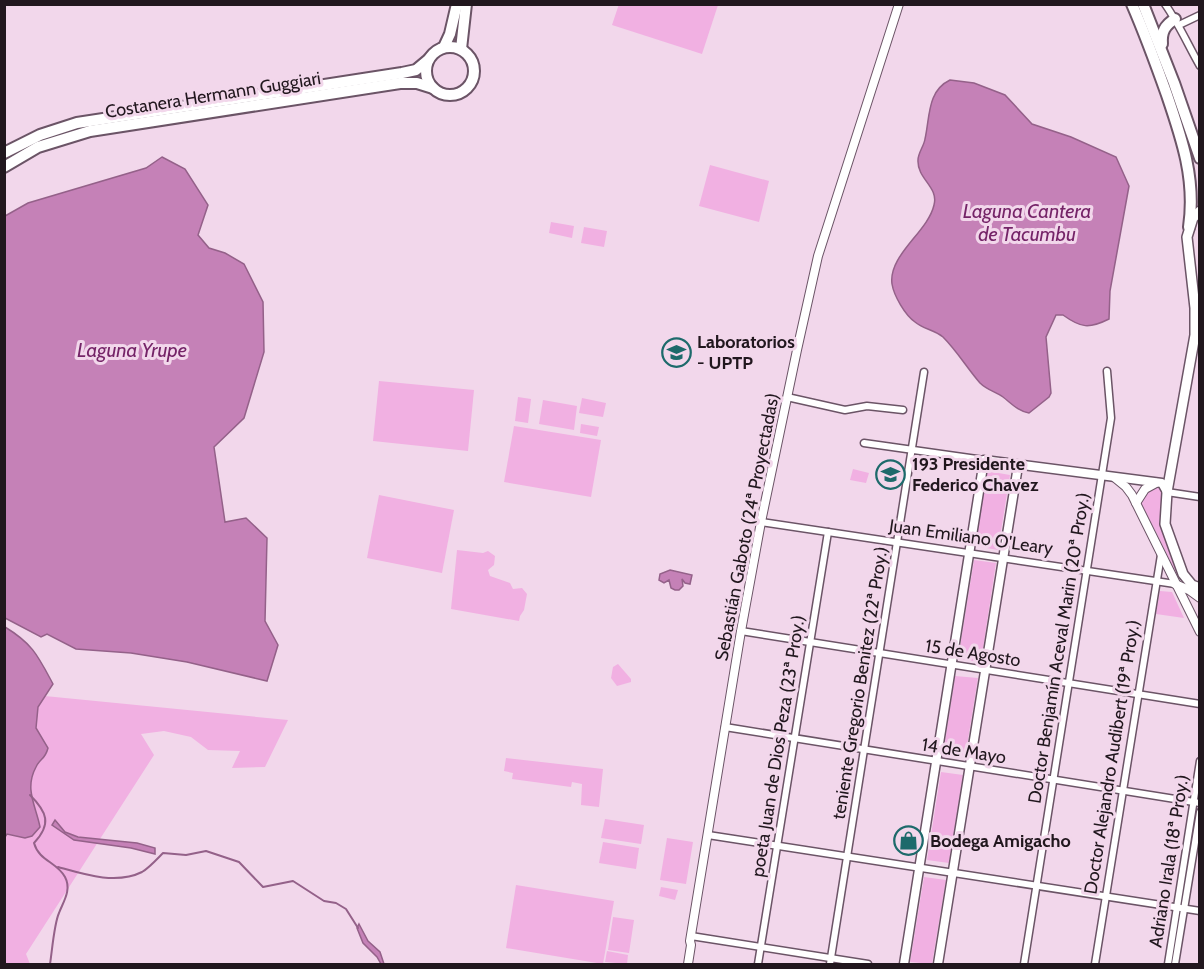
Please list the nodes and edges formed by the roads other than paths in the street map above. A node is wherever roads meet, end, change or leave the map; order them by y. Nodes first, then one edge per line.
1 (457, 4) edge
2 (466, 4) edge
3 (899, 4) edge
4 (1132, 4) edge
5 (1143, 4) edge
6 (1166, 4) edge
7 (1200, 15) edge
8 (1177, 22) junction
9 (444, 47) junction
10 (461, 49) junction
11 (428, 60) junction
12 (1166, 62) junction
13 (1200, 66) edge
14 (433, 88) junction
15 (4, 153) edge
16 (1200, 158) edge
17 (4, 167) edge
18 (1200, 211) edge
19 (1190, 227) junction
20 (1107, 371) dead end
21 (924, 372) dead end
22 (787, 398) junction
23 (903, 410) dead end
24 (864, 443) dead end
25 (912, 449) junction
26 (984, 460) junction
27 (1018, 466) junction
28 (1171, 473) junction
29 (1101, 476) junction
30 (1115, 478) junction
31 (1159, 483) junction
32 (1167, 492) junction
33 (1200, 497) edge
34 (1136, 503) junction
35 (761, 522) junction
36 (828, 532) junction
37 (897, 542) junction
38 (970, 553) junction
39 (1161, 555) junction
40 (1002, 558) junction
41 (1086, 570) junction
42 (1156, 581) junction
43 (1175, 584) junction
44 (1200, 588) edge
45 (1200, 598) edge
46 (741, 631) junction
47 (1200, 632) edge
48 (810, 643) junction
49 (879, 653) junction
50 (952, 665) junction
51 (984, 670) junction
52 (1068, 683) junction
53 (1139, 694) junction
54 (1200, 704) edge
55 (725, 728) junction
56 (794, 740) junction
57 (864, 751) junction
58 (1200, 761) edge
59 (936, 762) junction
60 (969, 767) junction
61 (1053, 780) junction
62 (1124, 791) junction
63 (1196, 802) edge
64 (1200, 812) edge
65 (708, 835) junction
66 (777, 846) junction
67 (847, 856) junction
68 (920, 868) junction
69 (951, 873) junction
70 (1037, 886) junction
71 (1107, 897) junction
72 (1180, 908) junction
73 (1200, 911) edge
74 (691, 939) junction
75 (760, 947) junction
76 (831, 962) edge
77 (683, 964) edge
78 (688, 964) edge
79 (758, 964) edge
80 (868, 964) edge
81 (904, 964) edge
82 (938, 964) edge
83 (1024, 964) edge
84 (1095, 964) edge
85 (1168, 964) edge
86 (1175, 964) edge

1 - 9 highway
2 - 10 highway
3 - 22 street, Sebastián Gaboto (24ª Proyectadas)
4 - 19 highway
5 - 12 highway
6 - 8 street
7 - 8 street
8 - 12 highway
8 - 13 street
9 - 10 highway
9 - 11 highway
10 - 14 highway
11 - 14 highway
11 - 15 highway, Costanera Hermann Guggiari
12 - 16 highway
14 - 17 highway, Costanera Hermann Guggiari
18 - 19 main road
19 - 28 main road
20 - 29 street, Doctor Benjamín Aceval Marin (20ª Proy.)
21 - 25 street, teniente Gregorio Benitez (22ª Proy.)
22 - 23 street
22 - 35 street, Sebastián Gaboto (24ª Proyectadas)
24 - 25 street
25 - 26 street
25 - 37 street, teniente Gregorio Benitez (22ª Proy.)
26 - 27 main road
26 - 38 main road
27 - 29 main road
27 - 40 main road
28 - 31 main road
28 - 32 main road
29 - 30 main road
29 - 41 street, Doctor Benjamín Aceval Marin (20ª Proy.)
30 - 31 main road
30 - 34 street
31 - 32 main road
31 - 34 street
32 - 33 street
32 - 44 main road
34 - 39 street
35 - 36 street, Juan Emiliano O'Leary
35 - 46 street, Sebastián Gaboto (24ª Proyectadas)
36 - 37 street, Juan Emiliano O'Leary
36 - 48 street, poeta Juan de Dios Peza (23ª Proy.)
37 - 38 street, Juan Emiliano O'Leary
37 - 49 street, teniente Gregorio Benitez (22ª Proy.)
38 - 40 street, Juan Emiliano O'Leary
38 - 50 main road
39 - 42 street, Doctor Alejandro Audibert (19ª Proy.)
39 - 43 street
40 - 41 street, Juan Emiliano O'Leary
40 - 51 main road
41 - 42 street, Juan Emiliano O'Leary
41 - 52 street, Doctor Benjamín Aceval Marin (20ª Proy.)
42 - 43 street, Juan Emiliano O'Leary
42 - 53 street, Doctor Alejandro Audibert (19ª Proy.)
43 - 45 street
43 - 47 street
46 - 48 street, 15 de Agosto
46 - 55 street, Sebastián Gaboto (24ª Proyectadas)
48 - 49 street, 15 de Agosto
48 - 56 street, poeta Juan de Dios Peza (23ª Proy.)
49 - 50 street, 15 de Agosto
49 - 57 street, teniente Gregorio Benitez (22ª Proy.)
50 - 51 street, 15 de Agosto
50 - 59 main road
51 - 52 street, 15 de Agosto
51 - 60 main road
52 - 53 street, 15 de Agosto
52 - 61 street, Doctor Benjamín Aceval Marin (20ª Proy.)
53 - 54 street, 15 de Agosto
53 - 62 street, Doctor Alejandro Audibert (19ª Proy.)
55 - 56 street, 14 de Mayo
55 - 65 street, Sebastián Gaboto (24ª Proyectadas)
56 - 57 street, 14 de Mayo
56 - 66 street, poeta Juan de Dios Peza (23ª Proy.)
57 - 59 street, 14 de Mayo
57 - 67 street, teniente Gregorio Benitez (22ª Proy.)
58 - 63 street, Adriano Irala (18ª Proy.)
59 - 60 street, 14 de Mayo
59 - 68 main road
60 - 61 street, 14 de Mayo
60 - 69 main road
61 - 62 street, 14 de Mayo
61 - 70 street, Doctor Benjamín Aceval Marin (20ª Proy.)
62 - 63 street, 14 de Mayo
62 - 71 street, Doctor Alejandro Audibert (19ª Proy.)
63 - 72 street, Adriano Irala (18ª Proy.)
64 - 72 street, Adriano Irala (18ª Proy.)
65 - 66 street
65 - 74 street
66 - 67 street
66 - 75 street, poeta Juan de Dios Peza (23ª Proy.)
67 - 68 street
67 - 76 street, teniente Gregorio Benitez (22ª Proy.)
68 - 69 street
68 - 81 main road
69 - 70 street
69 - 82 main road
70 - 71 street
70 - 83 street, Doctor Benjamín Aceval Marin (20ª Proy.)
71 - 72 street
71 - 84 street, Doctor Alejandro Audibert (19ª Proy.)
72 - 73 street
72 - 85 street, Adriano Irala (18ª Proy.)
72 - 86 street, Adriano Irala (18ª Proy.)
74 - 75 street
74 - 77 street
74 - 78 street
75 - 76 street
75 - 79 street, poeta Juan de Dios Peza (23ª Proy.)
76 - 80 street

